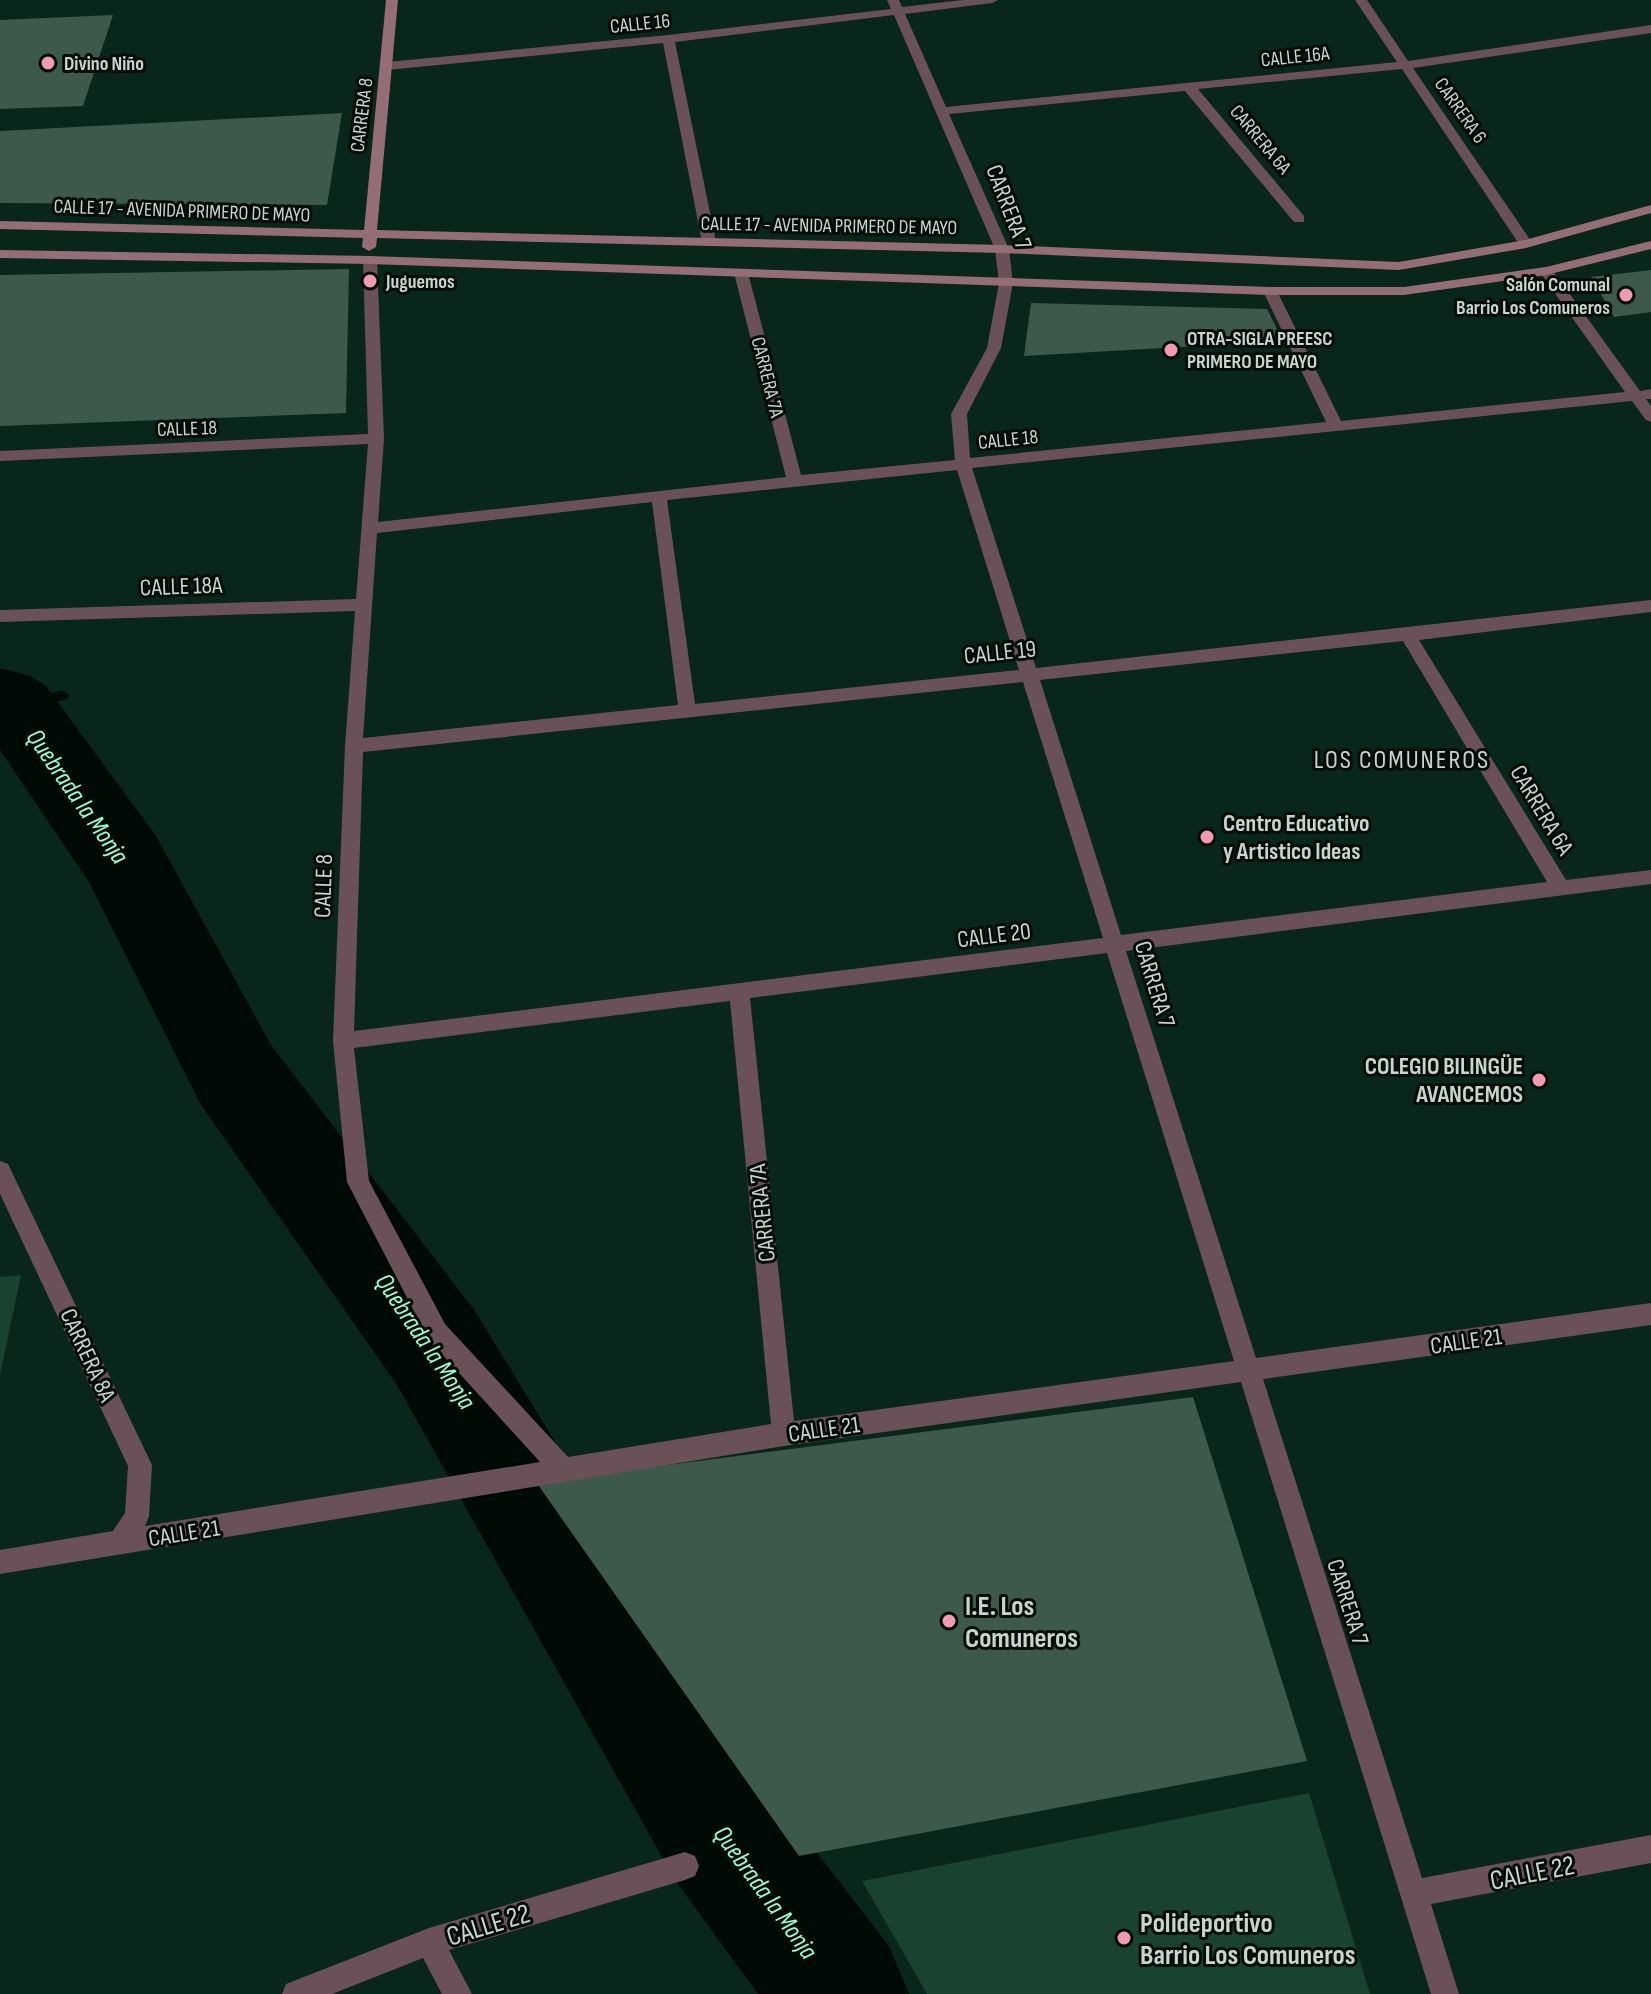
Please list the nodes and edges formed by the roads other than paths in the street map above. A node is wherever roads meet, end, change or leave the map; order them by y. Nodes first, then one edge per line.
1 (392, 0) edge
2 (992, 0) edge
3 (1361, 0) edge
4 (896, 6) edge
5 (1651, 29) edge
6 (668, 39) junction
7 (1405, 65) junction
8 (387, 66) junction
9 (1189, 87) junction
10 (942, 111) junction
11 (1651, 209) edge
12 (1299, 219) dead end
13 (0, 225) edge
14 (368, 235) junction
15 (709, 242) junction
16 (1526, 244) junction
17 (1651, 245) edge
18 (1002, 249) junction
19 (0, 254) edge
20 (370, 260) junction
21 (1546, 271) junction
22 (741, 273) junction
23 (1006, 283) junction
24 (1270, 291) junction
25 (1644, 395) edge
26 (1651, 417) edge
27 (1335, 425) junction
28 (376, 439) junction
29 (0, 456) edge
30 (963, 464) junction
31 (795, 481) junction
32 (659, 498) junction
33 (370, 528) junction
34 (364, 605) junction
35 (1651, 606) edge
36 (0, 616) edge
37 (1408, 635) junction
38 (1029, 673) junction
39 (687, 709) junction
40 (354, 746) junction
41 (1651, 877) edge
42 (1560, 887) junction
43 (1116, 946) junction
44 (739, 992) junction
45 (343, 1041) junction
46 (0, 1171) edge
47 (1651, 1314) edge
48 (1247, 1372) junction
49 (784, 1434) junction
50 (564, 1471) junction
51 (120, 1543) junction
52 (0, 1562) edge
53 (1651, 1849) edge
54 (685, 1866) dead end
55 (1413, 1894) junction
56 (429, 1942) junction
57 (296, 1994) edge
58 (458, 1994) edge
59 (1445, 1994) edge

1 - 8 main road, CARRERA 8
2 - 4 street, CALLE 16
3 - 7 street, CARRERA 6
4 - 6 street, CALLE 16
4 - 10 street, CARRERA 7
5 - 7 street, CALLE 16A
6 - 8 street, CALLE 16
6 - 15 street
7 - 9 street, CALLE 16A
7 - 16 street, CARRERA 6
8 - 14 main road, CARRERA 8
9 - 10 street, CALLE 16A
9 - 12 street, CARRERA 6A
10 - 18 street, CARRERA 7
11 - 16 main road, CALLE 17 - AVENIDA PRIMERO DE MAYO
13 - 14 main road, CALLE 17 - AVENIDA PRIMERO DE MAYO
14 - 15 main road, CALLE 17 - AVENIDA PRIMERO DE MAYO
14 - 20 main road, CALLE 8
15 - 18 main road, CALLE 17 - AVENIDA PRIMERO DE MAYO
16 - 18 main road, CALLE 17 - AVENIDA PRIMERO DE MAYO
17 - 21 main road, CALLE 17 - AVENIDA PRIMERO DE MAYO
18 - 23 street, CARRERA 7
19 - 20 main road, CALLE 17 - AVENIDA PRIMERO DE MAYO
20 - 22 main road, CALLE 17 - AVENIDA PRIMERO DE MAYO
20 - 28 street, CALLE 8
21 - 24 main road, CALLE 17 - AVENIDA PRIMERO DE MAYO
21 - 25 street
22 - 23 main road, CALLE 17 - AVENIDA PRIMERO DE MAYO
22 - 31 street, CARRERA 7A
23 - 24 main road, CALLE 17 - AVENIDA PRIMERO DE MAYO
23 - 30 street, CARRERA 7
24 - 27 street
25 - 26 street
25 - 27 street, CALLE 18
27 - 30 street, CALLE 18
28 - 29 street, CALLE 18
28 - 33 street, CALLE 8
30 - 31 street, CALLE 18
30 - 38 street, CARRERA 7
31 - 32 street, CALLE 18
32 - 33 street, CALLE 18
32 - 39 street
33 - 34 street, CALLE 8
34 - 36 street, CALLE 18A
34 - 40 street, CALLE 8
35 - 37 street, CALLE 19
37 - 38 street, CALLE 19
37 - 42 street, CARRERA 6A
38 - 39 street, CALLE 19
38 - 43 street, CARRERA 7
39 - 40 street, CALLE 19
40 - 45 street, CALLE 8
41 - 42 street, CALLE 20
42 - 43 street, CALLE 20
43 - 44 street, CALLE 20
43 - 48 street, CARRERA 7
44 - 45 street, CALLE 20
44 - 49 street, CARRERA 7A
45 - 50 street, CALLE 8
46 - 51 street, CARRERA 8A
47 - 48 street, CALLE 21
48 - 49 street, CALLE 21
48 - 55 street, CARRERA 7
49 - 50 street, CALLE 21
50 - 51 street, CALLE 21
51 - 52 street, CALLE 21
53 - 55 street, CALLE 22
54 - 56 street, CALLE 22
55 - 59 street, CARRERA 7
56 - 57 street, CALLE 22
56 - 58 street

